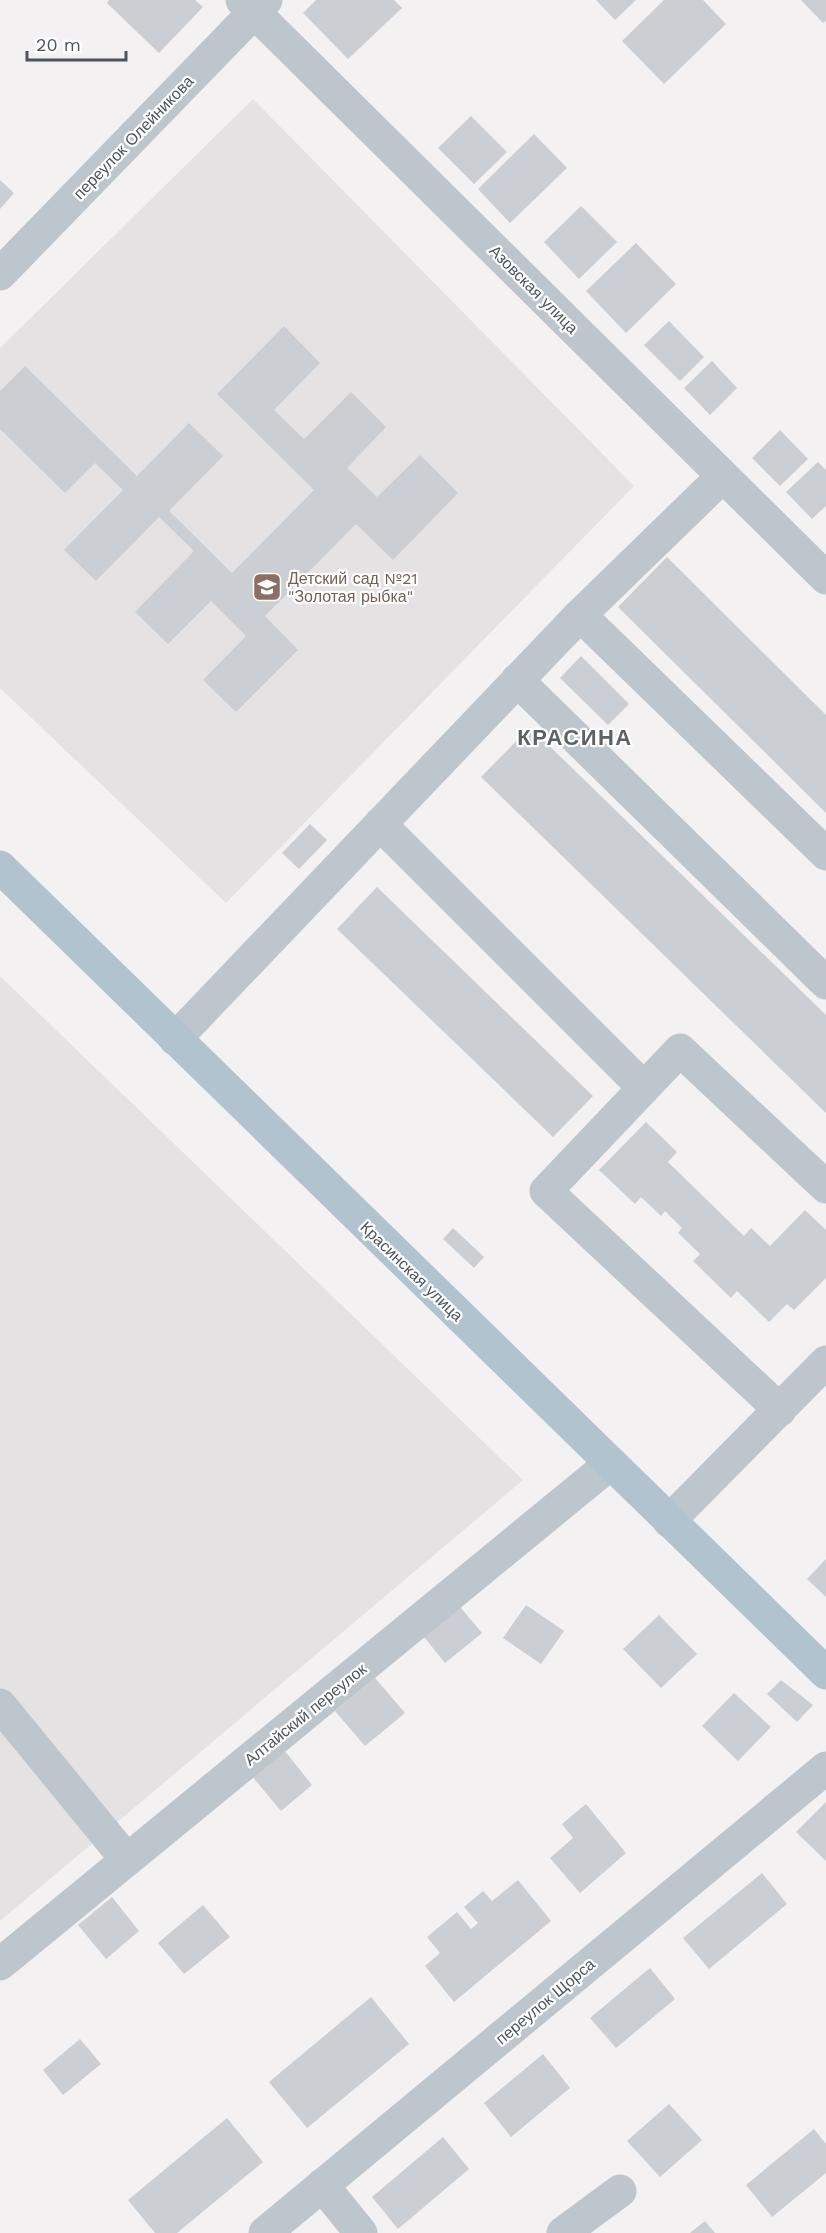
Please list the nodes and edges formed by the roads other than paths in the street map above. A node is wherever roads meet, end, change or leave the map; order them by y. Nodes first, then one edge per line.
1 (254, 4) edge
2 (0, 274) edge
3 (723, 476) junction
4 (826, 578) edge
5 (580, 615) junction
6 (518, 680) junction
7 (380, 824) junction
8 (826, 854) edge
9 (0, 867) edge
10 (826, 983) edge
11 (175, 1039) junction
12 (644, 1088) junction
13 (826, 1187) edge
14 (826, 1362) edge
15 (780, 1410) junction
16 (610, 1464) junction
17 (669, 1521) junction
18 (826, 1673) edge
19 (0, 1705) edge
20 (826, 1768) edge
21 (127, 1860) junction
22 (0, 1964) edge
23 (322, 2185) junction
24 (620, 2191) dead end
25 (265, 2233) edge
26 (361, 2233) edge
27 (563, 2233) edge

1 - 2 street, переулок Олейникова
1 - 3 street, Азовская улица
3 - 4 street, Азовская улица
3 - 5 street
5 - 6 street
5 - 8 street
6 - 7 street
6 - 10 street
7 - 11 street
7 - 12 street
9 - 11 main road, Красинская улица
11 - 16 main road, Красинская улица
12 - 13 street
12 - 15 street
14 - 15 street
15 - 17 street
16 - 17 main road, Красинская улица
16 - 21 street, Алтайский переулок
17 - 18 main road, Красинская улица
19 - 21 street
20 - 23 street, переулок Щорса
21 - 22 street, Алтайский переулок
23 - 25 street, переулок Щорса
23 - 26 street
24 - 27 street

